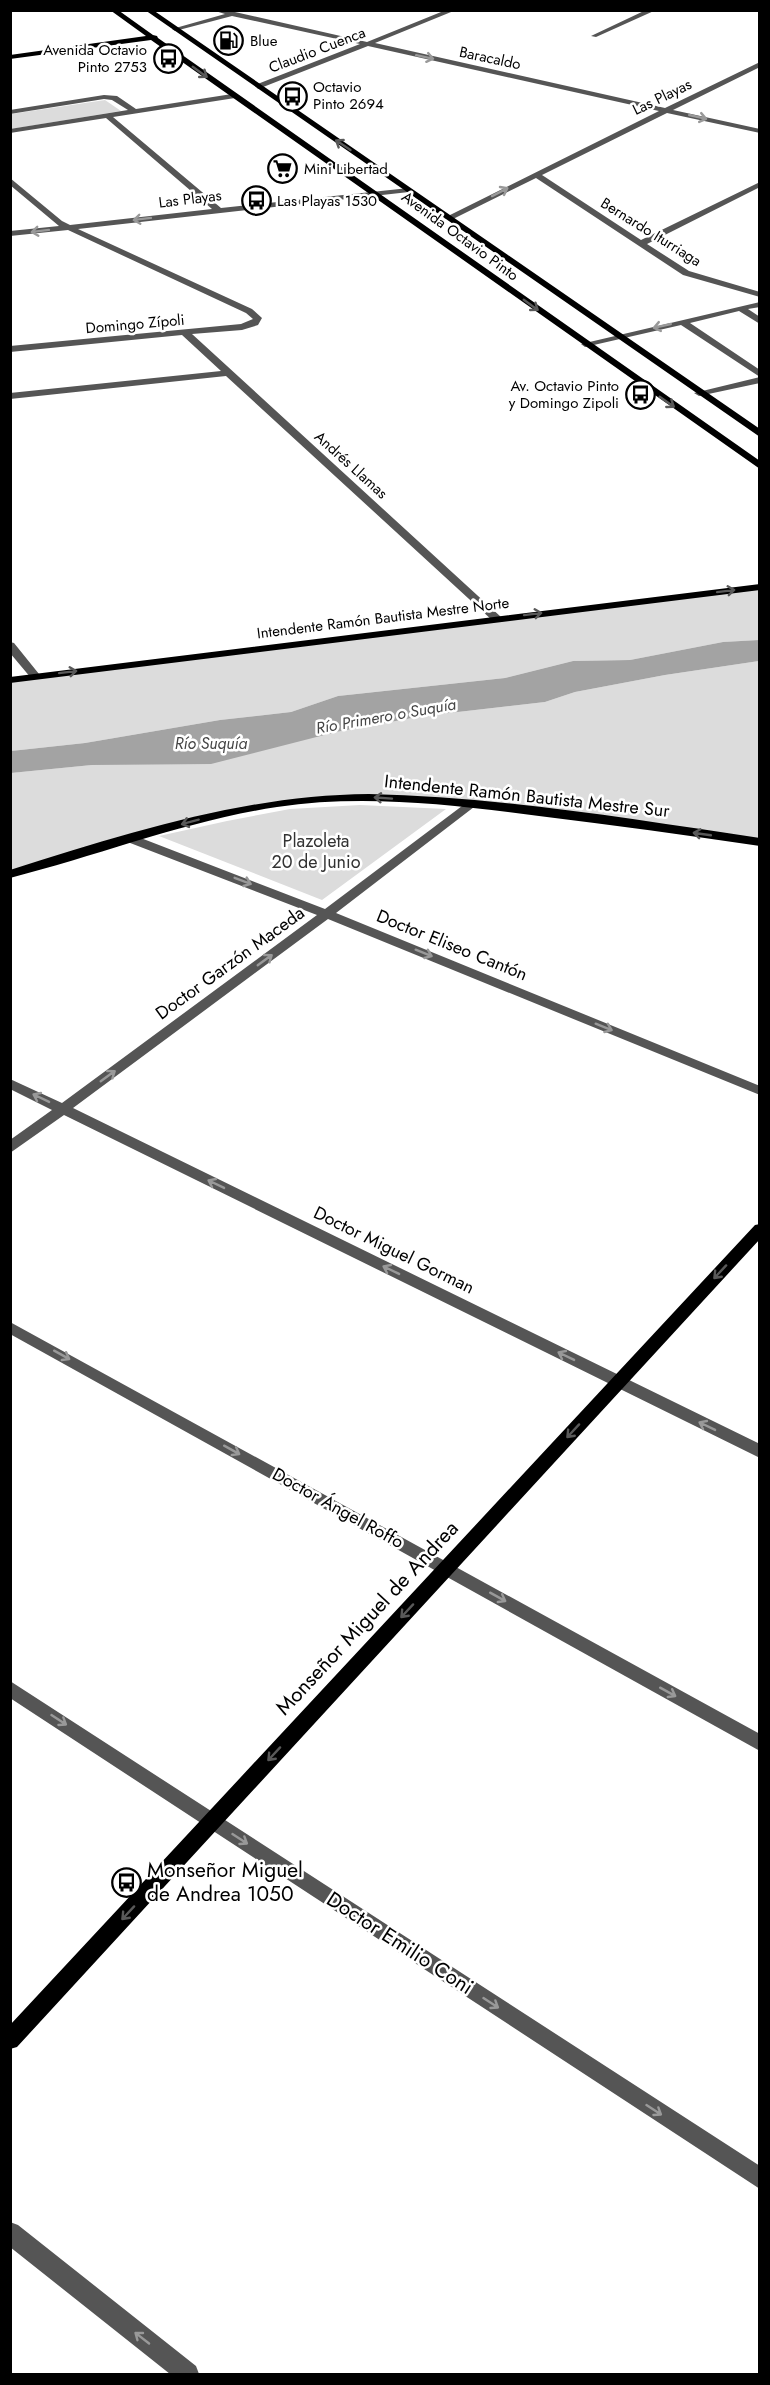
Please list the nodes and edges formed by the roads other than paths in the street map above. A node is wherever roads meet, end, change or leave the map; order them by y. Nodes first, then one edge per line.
1 (113, 10) edge
2 (148, 10) edge
3 (215, 10) edge
4 (240, 10) edge
5 (453, 10) edge
6 (653, 10) edge
7 (230, 14) junction
8 (175, 29) junction
9 (594, 36) dead end
10 (153, 38) junction
11 (368, 45) junction
12 (10, 57) edge
13 (759, 64) edge
14 (258, 87) junction
15 (232, 96) junction
16 (667, 110) junction
17 (134, 111) junction
18 (10, 112) edge
19 (108, 116) junction
20 (10, 131) edge
21 (759, 131) edge
22 (535, 174) junction
23 (10, 180) edge
24 (759, 184) edge
25 (409, 190) junction
26 (374, 193) junction
27 (218, 210) junction
28 (448, 218) junction
29 (69, 227) junction
30 (10, 234) edge
31 (642, 243) junction
32 (759, 295) edge
33 (759, 304) edge
34 (741, 309) junction
35 (759, 321) edge
36 (683, 322) junction
37 (185, 333) junction
38 (618, 336) junction
39 (585, 344) junction
40 (10, 349) edge
41 (228, 373) junction
42 (759, 374) edge
43 (759, 380) edge
44 (699, 393) junction
45 (10, 396) edge
46 (759, 434) edge
47 (759, 466) edge
48 (759, 587) edge
49 (497, 619) junction
50 (10, 645) edge
51 (35, 676) junction
52 (10, 680) edge
53 (470, 804) junction
54 (129, 838) junction
55 (759, 842) edge
56 (10, 873) edge
57 (327, 914) junction
58 (10, 1083) edge
59 (759, 1090) edge
60 (63, 1109) junction
61 (10, 1148) edge
62 (759, 1230) edge
63 (10, 1327) edge
64 (619, 1382) junction
65 (759, 1452) edge
66 (446, 1568) junction
67 (10, 1688) edge
68 (759, 1743) edge
69 (213, 1821) junction
70 (10, 2040) edge
71 (759, 2179) edge
72 (10, 2233) edge
73 (188, 2374) edge

1 - 10 main road, Avenida Octavio Pinto
2 - 8 main road, Avenida Octavio Pinto
3 - 7 street, Baracaldo
4 - 7 street
5 - 11 street, Claudio Cuenca
6 - 9 street
7 - 8 street
7 - 11 street, Baracaldo
8 - 10 main road
8 - 14 main road, Avenida Octavio Pinto
10 - 12 main road
10 -> 15 main road, Avenida Octavio Pinto
11 - 14 street, Claudio Cuenca
11 -> 16 street, Baracaldo
13 - 16 street, Las Playas
25 -> 14 main road, Avenida Octavio Pinto
15 - 17 street
15 - 26 main road, Avenida Octavio Pinto
16 -> 21 street, Baracaldo
16 - 22 street, Las Playas
17 - 18 street
17 - 19 street
19 - 20 street
19 - 27 street
28 -> 22 street, Las Playas
22 - 31 street, Bernardo Iturriaga
23 - 29 street
24 - 31 street
25 - 26 street, Las Playas
25 - 28 main road, Avenida Octavio Pinto
26 - 27 street, Las Playas
26 -> 39 main road, Avenida Octavio Pinto
27 -> 29 street, Las Playas
28 - 38 main road, Avenida Octavio Pinto
29 -> 30 street, Las Playas
29 - 37 street, Domingo Zípoli
31 - 32 street, Bernardo Iturriaga
33 - 34 street
34 - 35 street
34 - 36 street
36 -> 38 street
36 - 42 street
37 - 40 street, Domingo Zípoli
37 - 41 street, Andrés Llamas
38 - 39 street
38 - 44 main road, Avenida Octavio Pinto
39 -> 47 main road, Avenida Octavio Pinto
41 - 45 street
41 - 49 street, Andrés Llamas
43 - 44 street
44 - 46 main road, Avenida Octavio Pinto
49 -> 48 main road, Intendente Ramón Bautista Mestre Norte
51 -> 49 main road, Intendente Ramón Bautista Mestre Norte
50 - 51 street
51 - 52 main road, Intendente Ramón Bautista Mestre Norte
53 -> 54 main road, Intendente Ramón Bautista Mestre Sur
55 -> 53 main road, Intendente Ramón Bautista Mestre Sur
53 - 57 street, Doctor Garzón Maceda
54 - 56 main road, Intendente Ramón Bautista Mestre Sur
54 -> 57 street, Doctor Eliseo Cantón
57 -> 59 street, Doctor Eliseo Cantón
60 -> 57 street, Doctor Garzón Maceda
60 -> 58 street, Doctor Miguel Gorman
60 - 61 street, Doctor Garzón Maceda
64 -> 60 street, Doctor Miguel Gorman
62 -> 64 main road, Monseñor Miguel de Andrea
63 -> 66 street, Doctor Ángel Roffo
65 -> 64 street, Doctor Miguel Gorman
64 -> 66 main road, Monseñor Miguel de Andrea
66 -> 68 street, Doctor Ángel Roffo
66 -> 69 main road, Monseñor Miguel de Andrea
67 -> 69 street, Doctor Emilio Coni
69 -> 70 main road, Monseñor Miguel de Andrea
69 -> 71 street, Doctor Emilio Coni
73 -> 72 street

